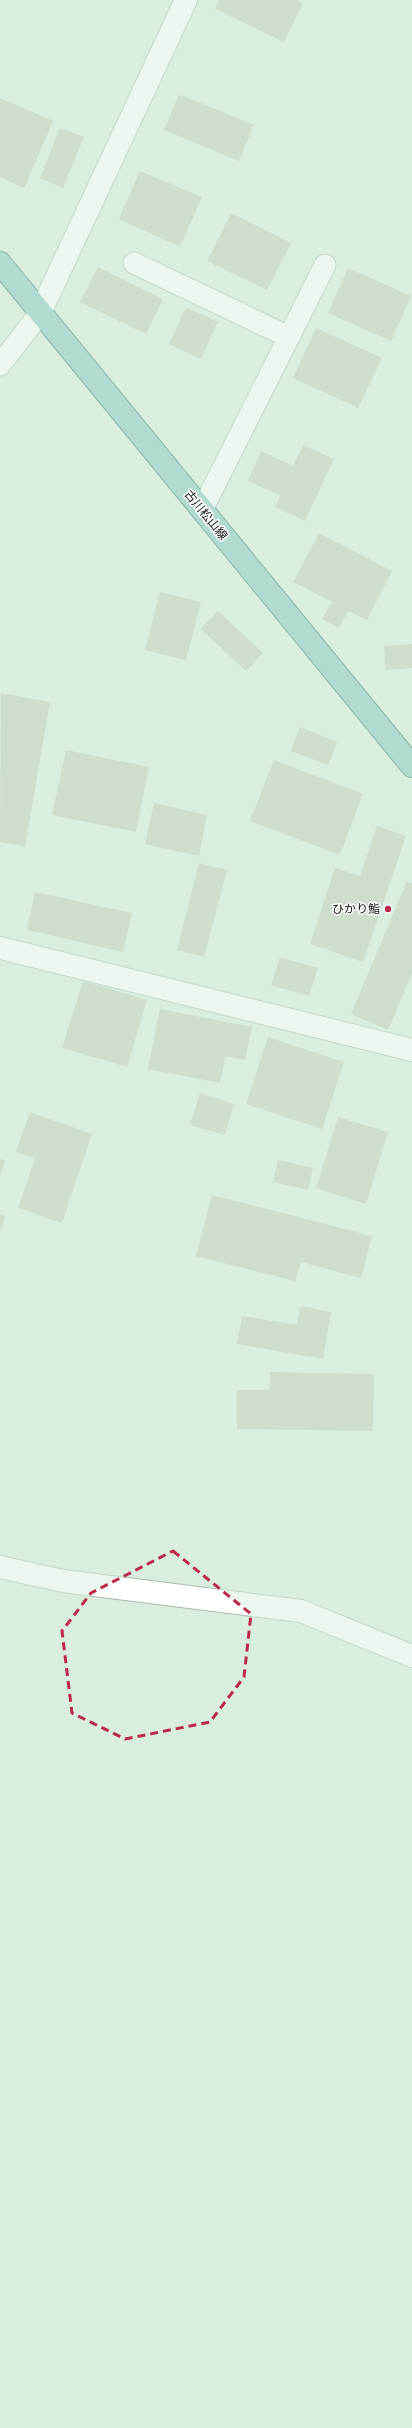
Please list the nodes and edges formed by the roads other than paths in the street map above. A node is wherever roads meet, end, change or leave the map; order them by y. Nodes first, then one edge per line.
1 (186, 0) edge
2 (0, 263) edge
3 (134, 263) dead end
4 (325, 265) dead end
5 (40, 313) junction
6 (289, 337) junction
7 (0, 365) edge
8 (202, 510) junction
9 (412, 766) edge
10 (0, 948) edge
11 (412, 1050) edge
12 (0, 1568) edge
13 (412, 1656) edge

1 - 5 street
2 - 5 main road, 古川松山線
3 - 6 lane
4 - 6 lane
5 - 7 lane
5 - 8 main road, 古川松山線
6 - 8 lane
8 - 9 main road, 古川松山線
10 - 11 street
12 - 13 street

